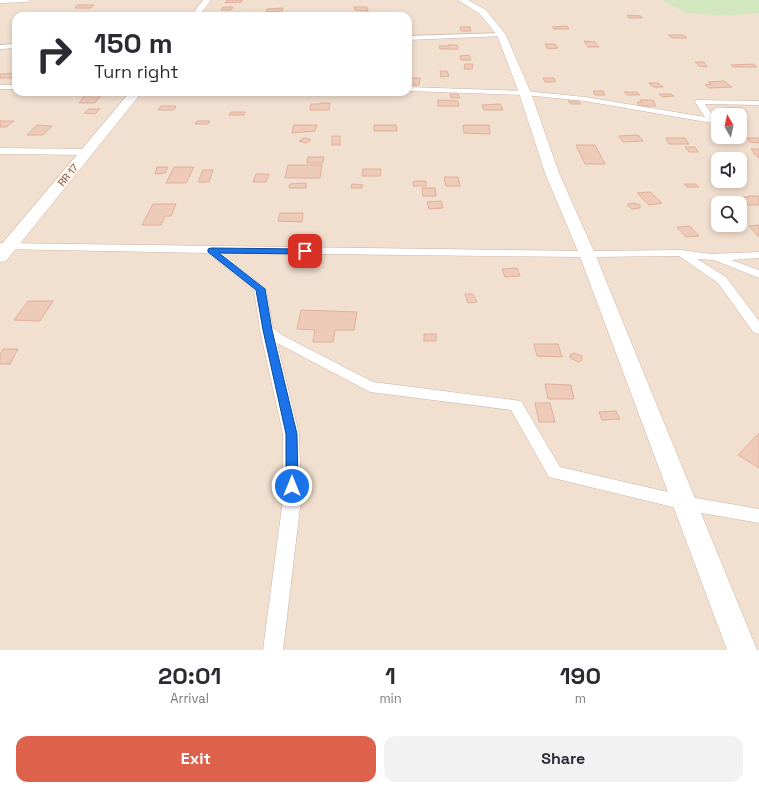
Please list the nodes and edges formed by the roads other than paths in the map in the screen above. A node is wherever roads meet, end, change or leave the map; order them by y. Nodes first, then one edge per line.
1 (0, 0) edge
2 (27, 0) edge
3 (207, 0) edge
4 (462, 0) edge
5 (199, 12) edge
6 (501, 35) junction
7 (412, 38) edge
8 (0, 46) edge
9 (12, 46) edge
10 (0, 87) edge
11 (12, 87) edge
12 (412, 89) edge
13 (525, 93) junction
14 (133, 96) edge
15 (759, 103) edge
16 (0, 152) edge
17 (88, 152) junction
18 (5, 246) edge
19 (211, 250) junction
20 (681, 253) junction
21 (587, 254) junction
22 (759, 255) edge
23 (0, 257) edge
24 (711, 257) junction
25 (759, 274) edge
26 (267, 330) junction
27 (759, 330) edge
28 (684, 503) junction
29 (759, 516) edge
30 (273, 650) edge
31 (742, 650) edge

1 - 2 street
3 - 5 street
4 - 6 street
6 - 7 street
6 - 13 street
8 - 9 street
10 - 11 street
12 - 13 street
13 - 15 street
13 - 21 street
14 - 17 street, RR 17 / RR 17
16 - 17 street
17 - 18 street, RR 17 / RR 17
18 - 19 street
18 - 23 street, RR 17 / RR 17
19 - 21 street
19 - 26 street
20 - 21 street
20 - 24 street
20 - 27 street
21 - 28 street
22 - 24 street
24 - 25 street
26 - 28 street
26 - 30 street
28 - 29 street
28 - 31 street

